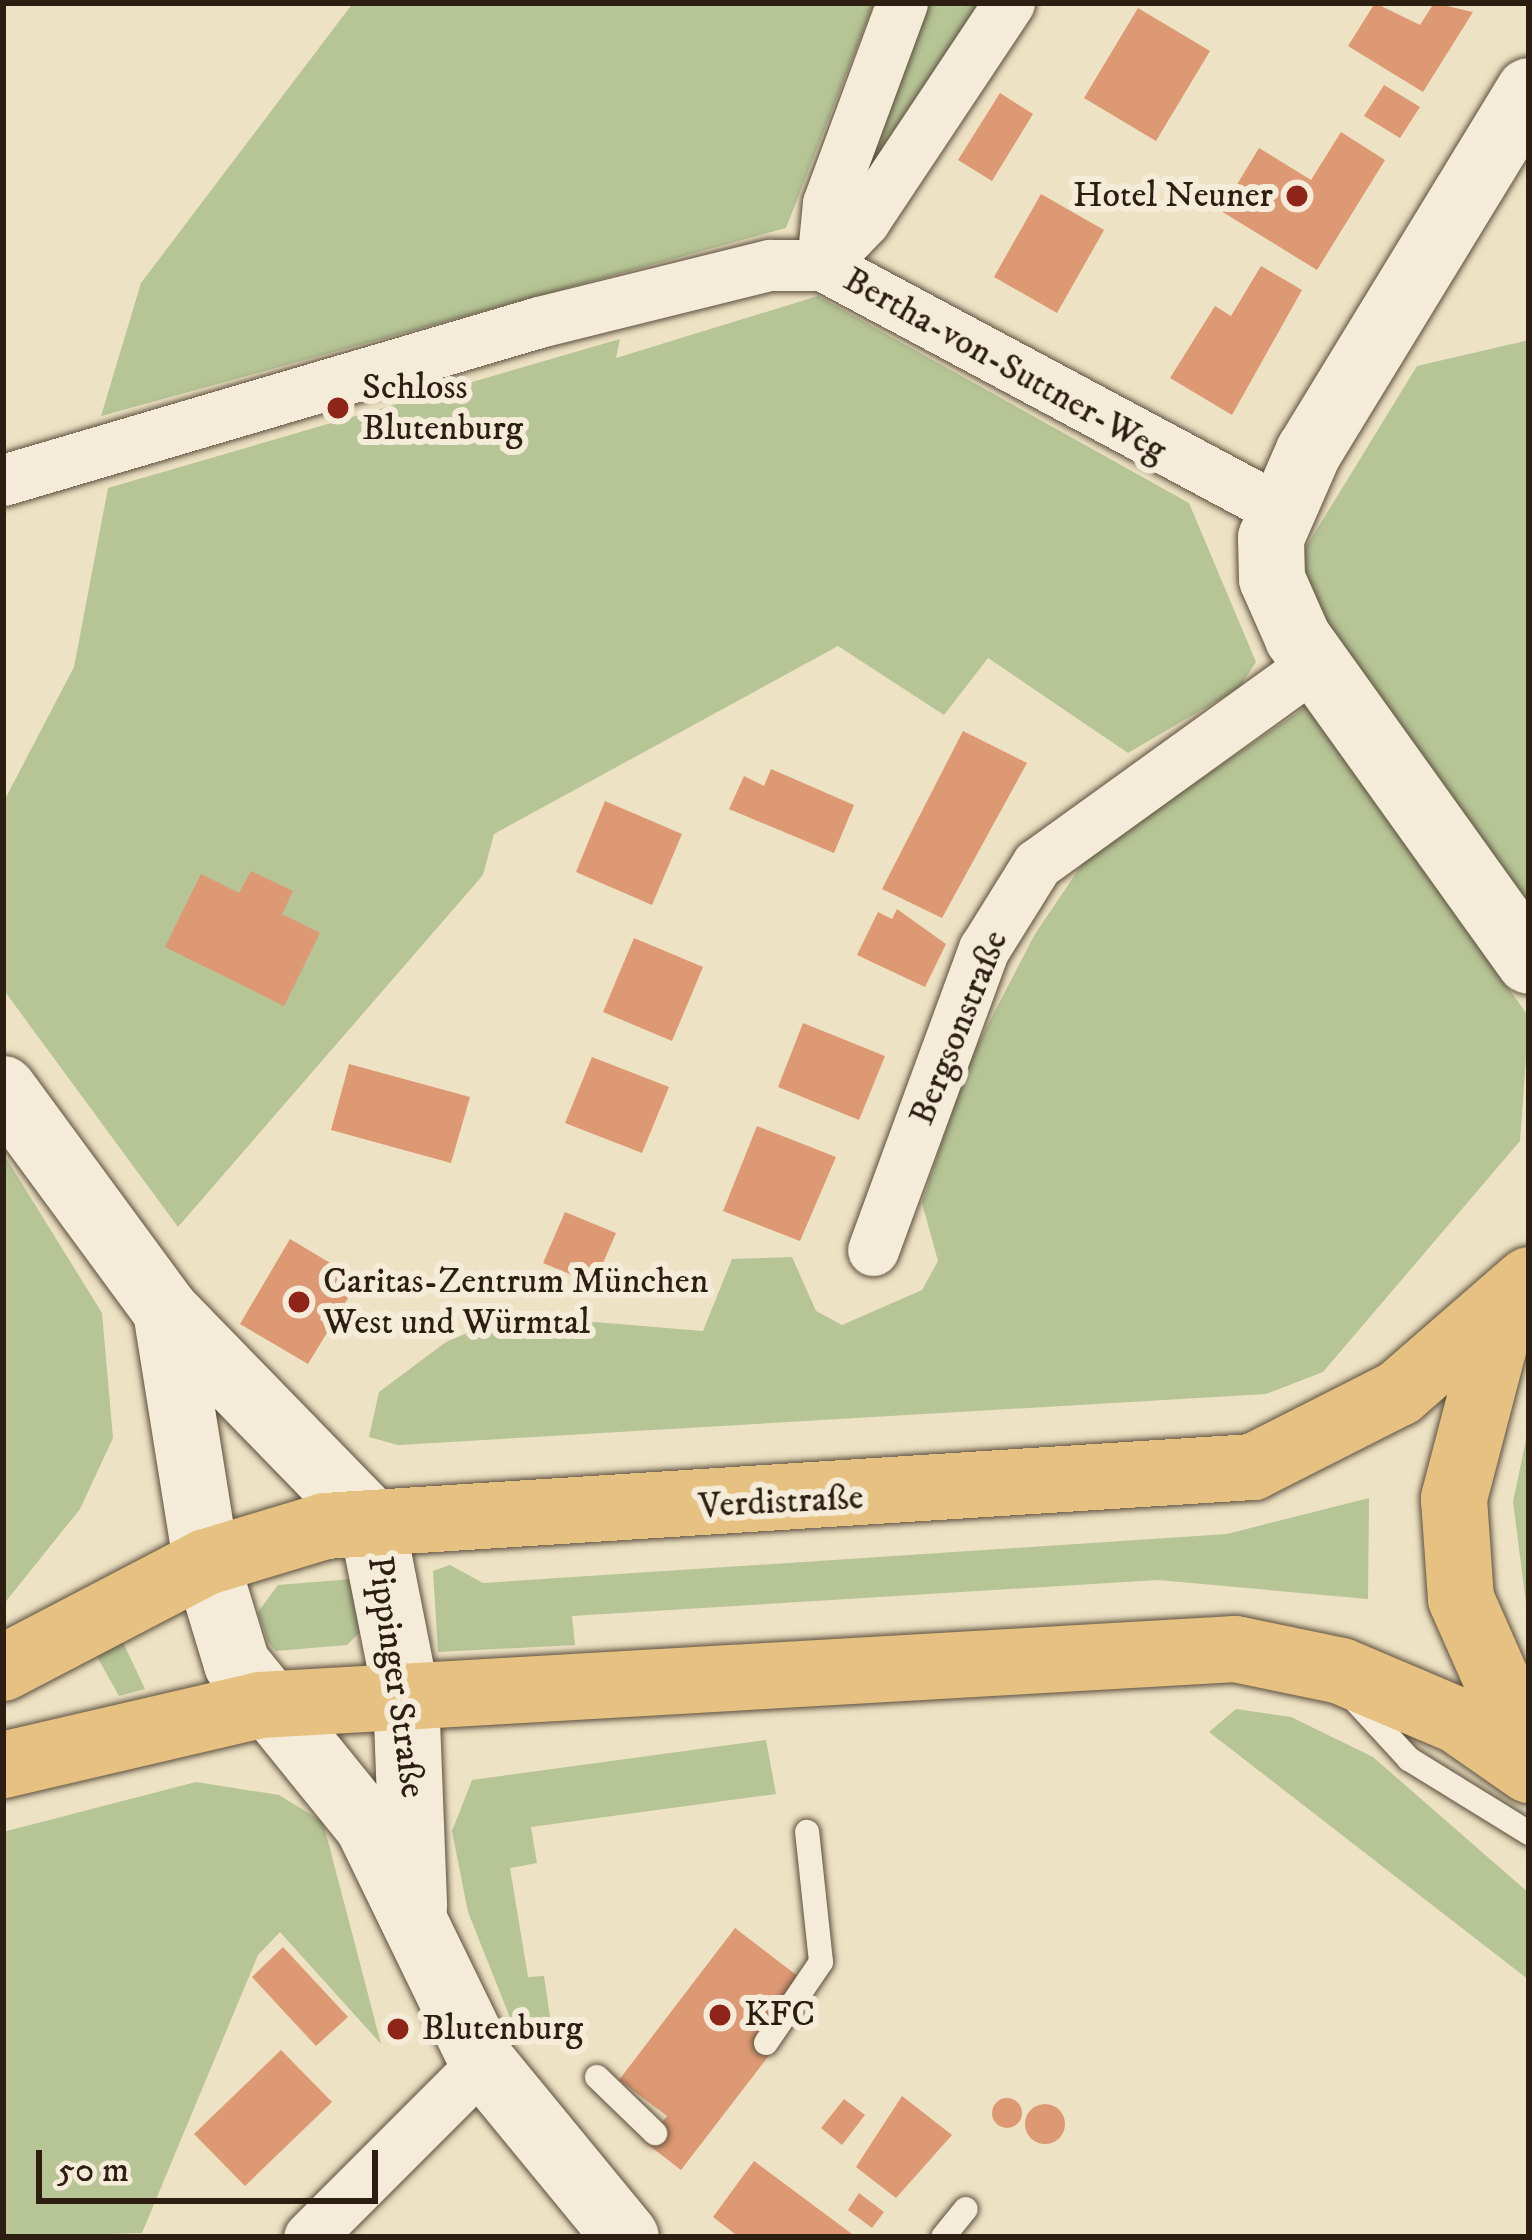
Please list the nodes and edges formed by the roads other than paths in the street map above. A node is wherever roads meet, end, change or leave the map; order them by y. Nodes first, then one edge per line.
1 (902, 3) edge
2 (1009, 3) edge
3 (1529, 91) edge
4 (822, 265) junction
5 (3, 480) edge
6 (1278, 509) junction
7 (1316, 663) junction
8 (1529, 961) edge
9 (3, 1089) edge
10 (1529, 1237) edge
11 (873, 1250) dead end
12 (1518, 1290) edge
13 (166, 1311) junction
14 (372, 1523) junction
15 (206, 1562) junction
16 (1325, 1668) junction
17 (3, 1669) edge
18 (406, 1695) junction
19 (260, 1705) junction
20 (1529, 1753) edge
21 (3, 1765) edge
22 (1529, 1770) edge
23 (806, 1832) dead end
24 (1529, 1833) edge
25 (414, 1910) junction
26 (766, 2043) dead end
27 (484, 2062) junction
28 (597, 2077) dead end
29 (655, 2133) dead end
30 (966, 2209) dead end
31 (309, 2237) edge
32 (626, 2237) edge
33 (943, 2237) edge

1 - 4 street
2 - 4 street
3 - 6 main road
4 - 5 street, Bertha-von-Suttner-Weg
4 - 6 street, Bertha-von-Suttner-Weg
6 - 7 main road
7 - 8 main road
7 - 11 street, Bergsonstraße
9 - 13 main road, Pippinger Straße
10 - 12 main road
12 - 14 main road, Verdistraße
12 - 20 main road
13 - 14 main road, Pippinger Straße
13 - 15 main road, Pippinger Straße
14 - 15 main road, Verdistraße
14 - 18 main road, Pippinger Straße
15 - 17 main road, Verdistraße
15 - 19 main road, Pippinger Straße
16 - 18 main road
16 - 22 main road
16 - 24 lane
18 - 19 main road
18 - 25 main road, Pippinger Straße
19 - 21 main road
19 - 25 main road, Pippinger Straße
23 - 26 lane
25 - 27 main road, Pippinger Straße
27 - 31 street
27 - 32 main road, Pippinger Straße
28 - 29 lane
30 - 33 lane

